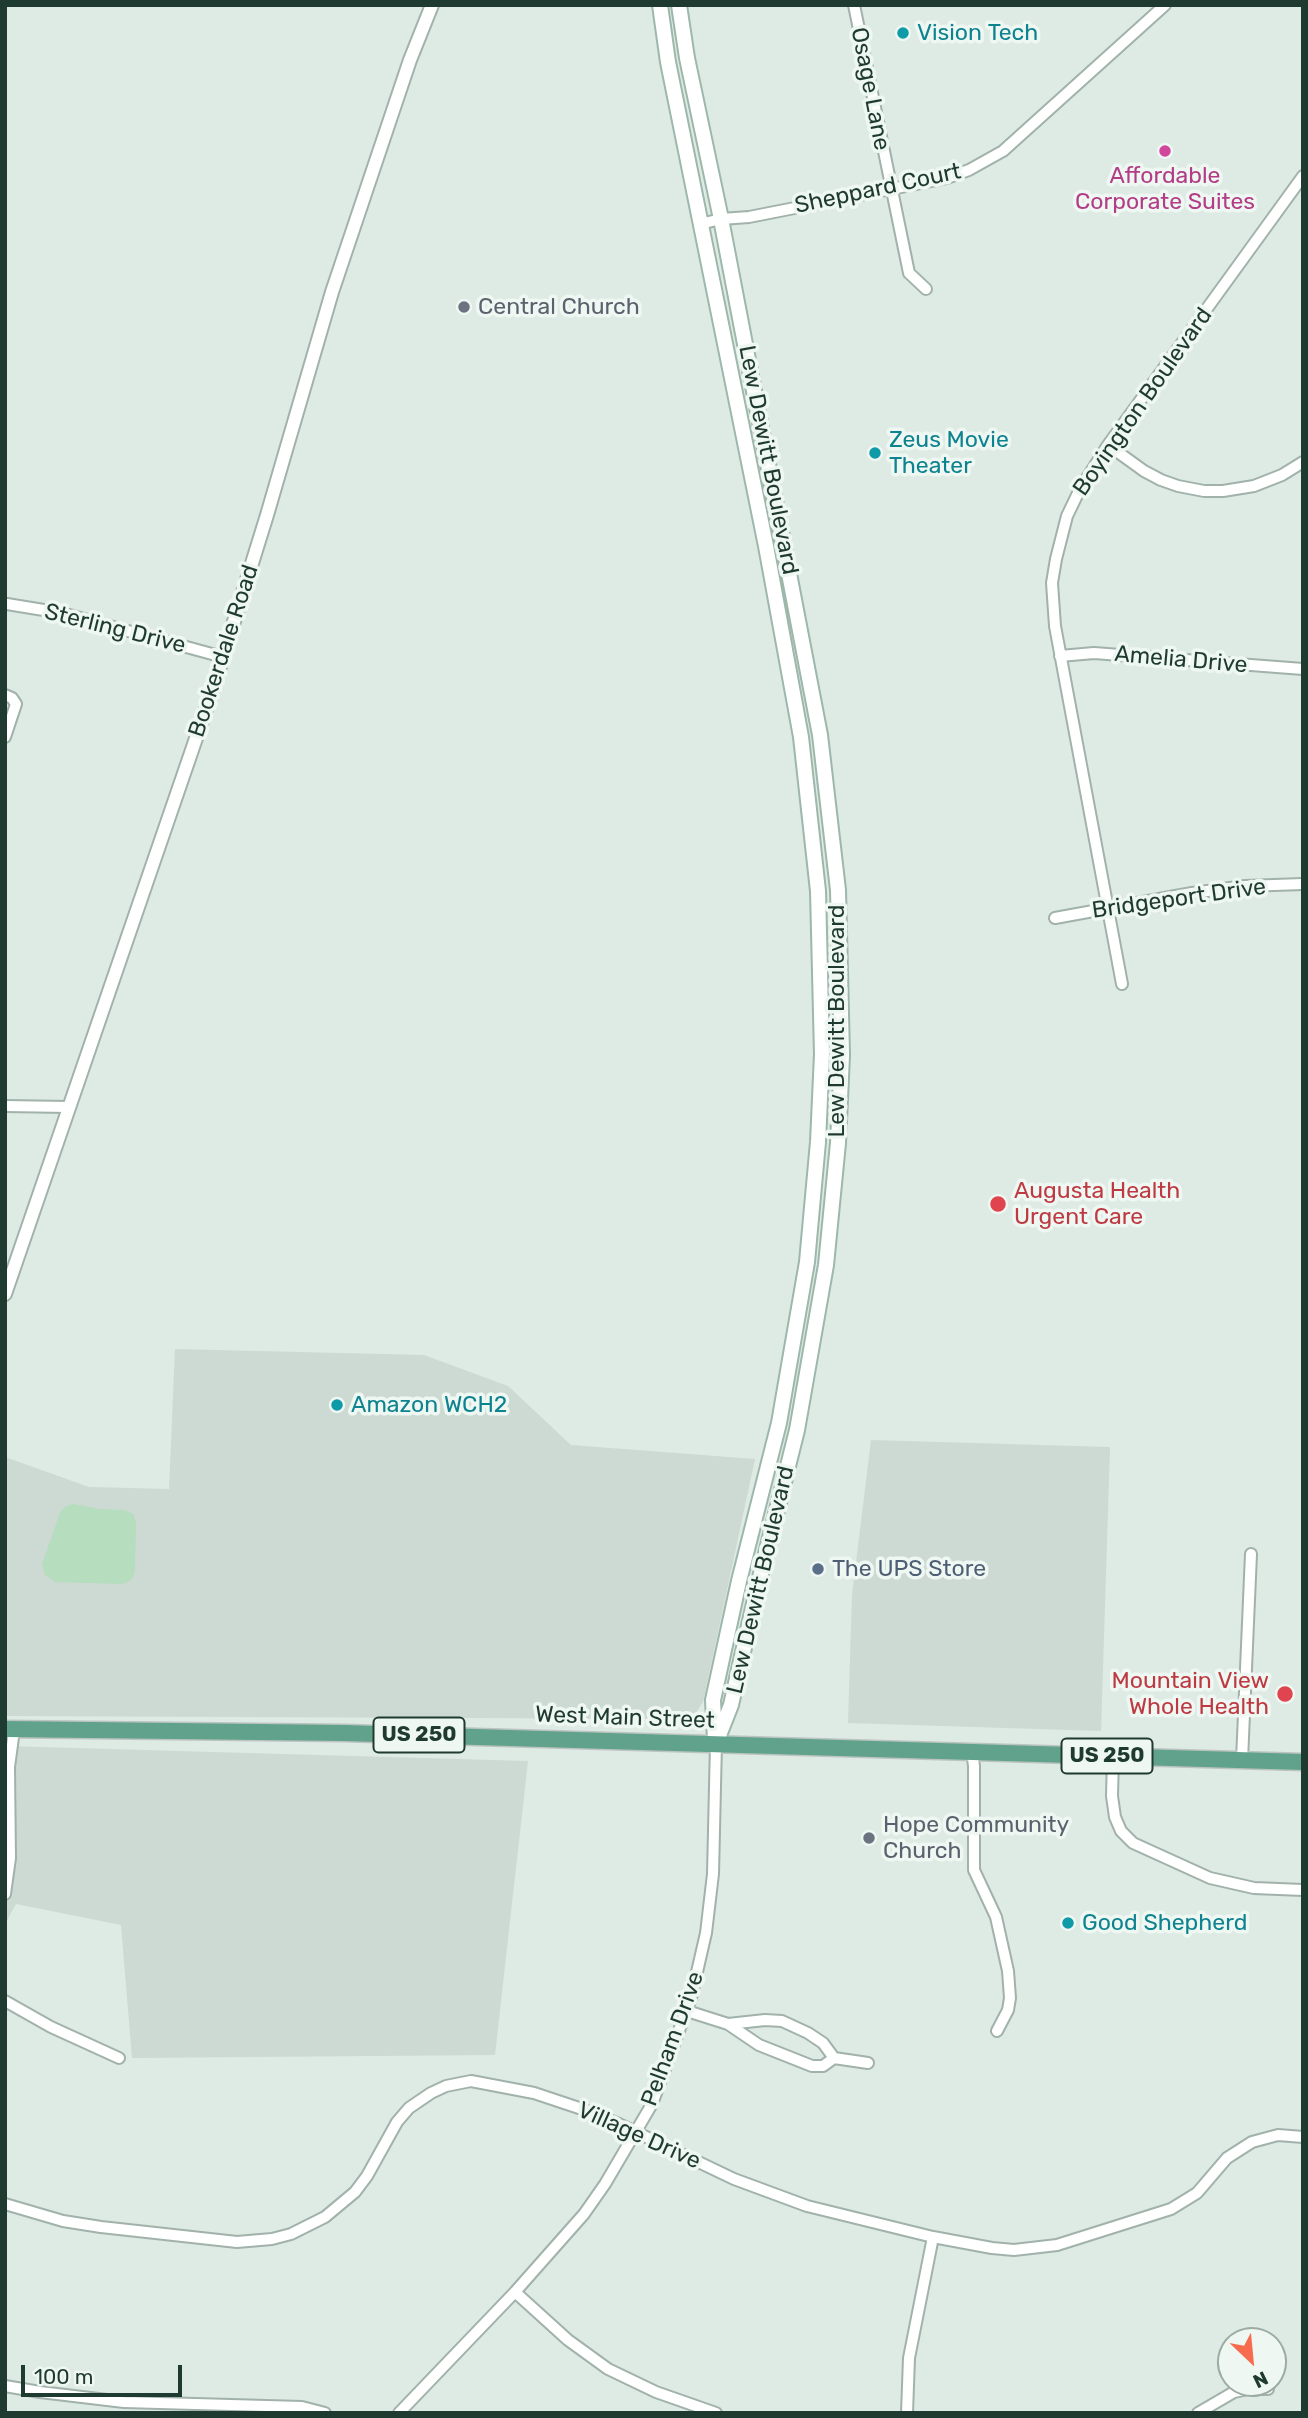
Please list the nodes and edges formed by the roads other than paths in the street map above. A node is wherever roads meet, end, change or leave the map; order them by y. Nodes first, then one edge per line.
1 (432, 5) edge
2 (660, 5) edge
3 (680, 5) edge
4 (854, 5) edge
5 (1165, 5) edge
6 (1303, 176) edge
7 (890, 189) junction
8 (721, 219) junction
9 (700, 224) junction
10 (926, 289) dead end
11 (1108, 445) junction
12 (1303, 462) edge
13 (7, 604) dead end
14 (1060, 656) junction
15 (223, 657) junction
16 (1303, 669) edge
17 (5, 695) edge
18 (820, 735) junction
19 (5, 737) edge
20 (801, 737) junction
21 (1303, 884) edge
22 (1108, 909) junction
23 (1055, 918) dead end
24 (1122, 984) dead end
25 (5, 1106) edge
26 (68, 1107) junction
27 (5, 1294) edge
28 (1251, 1554) dead end
29 (10, 1729) edge
30 (716, 1743) junction
31 (972, 1751) junction
32 (1113, 1756) junction
33 (1242, 1760) junction
34 (1303, 1762) edge
35 (1303, 1890) edge
36 (5, 1895) edge
37 (5, 2001) edge
38 (687, 2011) junction
39 (728, 2024) junction
40 (997, 2031) dead end
41 (119, 2057) dead end
42 (834, 2058) junction
43 (868, 2063) dead end
44 (637, 2132) junction
45 (1303, 2137) edge
46 (5, 2204) edge
47 (933, 2237) junction
48 (515, 2292) junction
49 (5, 2386) edge
50 (1225, 2397) edge
51 (325, 2413) edge
52 (399, 2413) edge
53 (716, 2413) edge
54 (906, 2413) edge
55 (1198, 2413) edge

1 - 15 street, Bookerdale Road
2 - 9 main road, Lew Dewitt Boulevard
3 - 8 main road, Lew Dewitt Boulevard
4 - 7 street, Osage Lane
5 - 7 street, Sheppard Court
6 - 11 street, Boyington Boulevard
7 - 8 street, Sheppard Court
7 - 10 street, Osage Lane
8 - 9 street, Sheppard Court
8 - 18 main road, Lew Dewitt Boulevard
9 - 20 main road, Lew Dewitt Boulevard
11 - 12 street
11 - 14 street, Boyington Boulevard
13 - 15 street, Sterling Drive
14 - 16 street, Amelia Drive
14 - 22 street, Boyington Boulevard
15 - 26 street, Bookerdale Road
17 - 19 street
18 - 20 street
18 - 30 main road, Lew Dewitt Boulevard
20 - 30 main road, Lew Dewitt Boulevard
21 - 22 street, Bridgeport Drive
22 - 23 street, Bridgeport Drive
22 - 24 street, Boyington Boulevard
25 - 26 street
26 - 27 street, Bookerdale Road
28 - 33 street
29 - 30 main road, West Main Street / US 250
29 - 36 street
30 - 31 main road, West Main Street / US 250
30 - 38 street, Pelham Drive
31 - 32 main road, West Main Street / US 250
31 - 40 street
32 - 33 main road, West Main Street / US 250
32 - 35 street
33 - 34 main road, US 250
37 - 41 street
38 - 39 street
38 - 44 street, Pelham Drive
39 - 42 street
39 - 42 street
42 - 43 street
44 - 46 street, Village Drive
44 - 47 street, Village Drive
44 - 48 street, Pelham Drive
45 - 47 street, Village Drive
47 - 54 street
48 - 52 street, Pelham Drive
48 - 53 street
49 - 51 street
50 - 55 street

